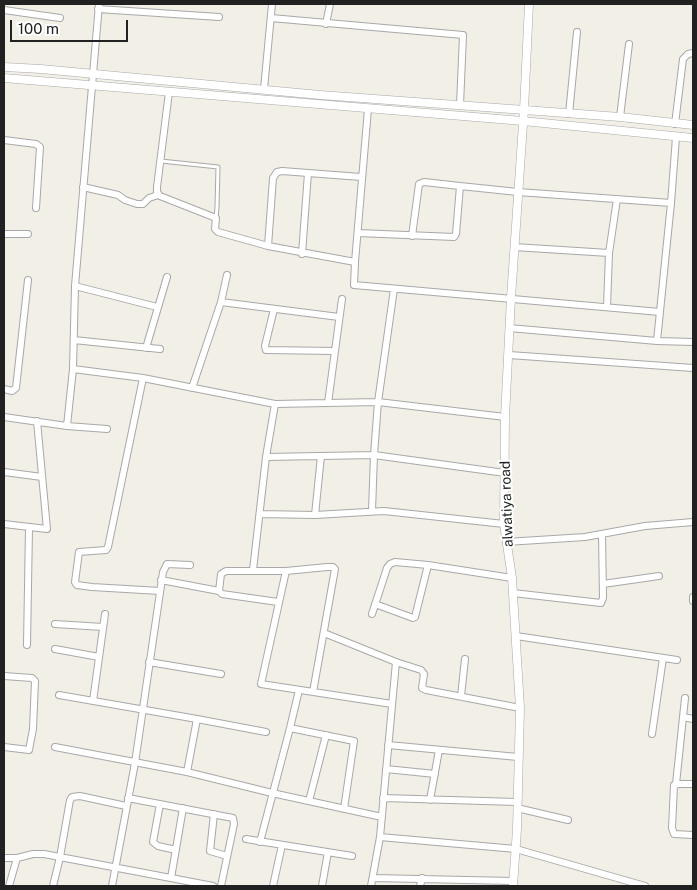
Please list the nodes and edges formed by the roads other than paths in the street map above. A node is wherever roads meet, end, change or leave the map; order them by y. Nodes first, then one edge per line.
1 (272, 4) edge
2 (330, 4) edge
3 (529, 4) edge
4 (99, 6) edge
5 (4, 10) edge
6 (60, 18) dead end
7 (219, 18) dead end
8 (270, 18) junction
9 (326, 24) junction
10 (577, 32) dead end
11 (629, 44) dead end
12 (693, 53) edge
13 (4, 67) edge
14 (94, 74) junction
15 (4, 78) edge
16 (92, 85) junction
17 (264, 89) junction
18 (169, 92) junction
19 (460, 105) junction
20 (368, 109) junction
21 (524, 110) junction
22 (569, 114) junction
23 (620, 117) junction
24 (523, 121) junction
25 (675, 124) junction
26 (693, 125) edge
27 (676, 137) junction
28 (693, 138) edge
29 (4, 140) edge
30 (160, 161) junction
31 (308, 173) junction
32 (361, 177) junction
33 (83, 186) junction
34 (460, 186) junction
35 (518, 192) junction
36 (158, 195) junction
37 (617, 199) junction
38 (671, 203) junction
39 (36, 208) dead end
40 (216, 218) junction
41 (358, 233) junction
42 (4, 234) edge
43 (28, 234) dead end
44 (412, 236) junction
45 (268, 246) junction
46 (514, 247) junction
47 (609, 253) junction
48 (302, 254) junction
49 (354, 262) junction
50 (227, 275) dead end
51 (167, 277) dead end
52 (28, 280) dead end
53 (75, 286) junction
54 (394, 289) junction
55 (510, 298) junction
56 (342, 299) dead end
57 (221, 302) junction
58 (157, 307) junction
59 (607, 307) junction
60 (274, 308) junction
61 (660, 312) junction
62 (339, 317) junction
63 (509, 328) junction
64 (74, 340) junction
65 (657, 341) junction
66 (693, 342) edge
67 (146, 348) junction
68 (160, 349) dead end
69 (335, 351) junction
70 (509, 355) junction
71 (693, 368) edge
72 (73, 369) junction
73 (143, 378) junction
74 (192, 388) junction
75 (4, 390) edge
76 (378, 402) junction
77 (328, 403) junction
78 (275, 404) junction
79 (4, 417) edge
80 (505, 417) junction
81 (37, 421) junction
82 (67, 426) junction
83 (107, 429) dead end
84 (374, 455) junction
85 (321, 456) junction
86 (266, 457) junction
87 (4, 472) edge
88 (505, 473) junction
89 (42, 477) junction
90 (372, 511) junction
91 (260, 514) junction
92 (315, 515) junction
93 (693, 522) edge
94 (4, 524) edge
95 (504, 524) junction
96 (29, 528) junction
97 (602, 534) junction
98 (506, 542) junction
99 (190, 565) dead end
100 (428, 565) junction
101 (253, 570) junction
102 (286, 571) junction
103 (659, 576) dead end
104 (512, 578) junction
105 (161, 580) junction
106 (603, 584) junction
107 (160, 591) junction
108 (219, 591) junction
109 (513, 593) junction
110 (278, 602) junction
111 (375, 604) junction
112 (105, 614) dead end
113 (372, 614) dead end
114 (55, 624) dead end
115 (103, 627) junction
116 (324, 633) junction
117 (516, 636) junction
118 (27, 645) dead end
119 (55, 649) dead end
120 (99, 657) junction
121 (663, 658) junction
122 (465, 659) dead end
123 (677, 660) dead end
124 (149, 662) junction
125 (396, 662) junction
126 (221, 674) dead end
127 (4, 676) edge
128 (299, 690) junction
129 (313, 692) junction
130 (59, 695) dead end
131 (461, 696) junction
132 (685, 698) dead end
133 (92, 701) junction
134 (392, 704) junction
135 (520, 708) junction
136 (142, 709) junction
137 (683, 717) junction
138 (197, 719) junction
139 (693, 719) edge
140 (290, 728) junction
141 (266, 732) dead end
142 (652, 734) dead end
143 (326, 735) junction
144 (388, 745) junction
145 (4, 747) edge
146 (55, 747) dead end
147 (439, 750) junction
148 (518, 757) junction
149 (134, 763) junction
150 (386, 769) junction
151 (187, 772) junction
152 (435, 774) junction
153 (676, 784) junction
154 (693, 784) edge
155 (272, 793) junction
156 (128, 798) junction
157 (384, 798) junction
158 (430, 800) junction
159 (309, 801) junction
160 (160, 804) junction
161 (517, 805) junction
162 (126, 806) junction
163 (183, 808) junction
164 (344, 808) junction
165 (214, 814) junction
166 (382, 818) junction
167 (568, 820) dead end
168 (693, 835) edge
169 (380, 837) junction
170 (246, 839) dead end
171 (260, 842) junction
172 (282, 845) junction
173 (516, 849) junction
174 (176, 850) junction
175 (328, 852) junction
176 (228, 856) junction
177 (352, 856) dead end
178 (60, 857) junction
179 (4, 858) edge
180 (17, 858) junction
181 (116, 868) junction
182 (171, 878) junction
183 (373, 878) junction
184 (422, 878) junction
185 (444, 883) edge
186 (193, 884) edge
187 (513, 884) edge
188 (9, 886) edge
189 (53, 886) edge
190 (112, 886) edge
191 (213, 886) edge
192 (221, 886) edge
193 (273, 886) edge
194 (322, 886) edge
195 (371, 886) edge
196 (420, 886) edge
197 (640, 886) edge

1 - 8 street
2 - 9 street
3 - 21 street, alwatiya road
4 - 7 street
4 - 14 street
5 - 6 street
8 - 9 street
8 - 17 street
9 - 19 street
10 - 22 street
11 - 23 street
12 - 25 street
13 - 14 street
14 - 16 street
14 - 17 street
15 - 16 street
16 - 18 street
16 - 33 street
17 - 19 street
18 - 20 street
18 - 30 street
19 - 21 street
20 - 24 street
20 - 32 street
21 - 22 street
21 - 24 street, alwatiya road
22 - 23 street
23 - 25 street
24 - 27 street
24 - 35 street, alwatiya road
25 - 26 street
27 - 28 street
27 - 38 street
29 - 39 street
30 - 36 street
30 - 40 lane
31 - 32 street
31 - 45 street
31 - 48 street
32 - 41 street
33 - 36 street
33 - 53 street
34 - 35 street
34 - 44 street
34 - 44 street
35 - 37 street
35 - 46 street, alwatiya road
36 - 40 street
37 - 38 street
37 - 47 street
38 - 61 street
40 - 45 street
41 - 44 street
41 - 49 street
42 - 43 street
45 - 48 street
46 - 47 street
46 - 55 street, alwatiya road
47 - 59 street
48 - 49 street
49 - 54 street
50 - 57 street
51 - 58 street
52 - 75 street
53 - 58 street
53 - 64 street
54 - 55 street
54 - 76 street
55 - 59 street
55 - 63 street, alwatiya road
56 - 62 street
57 - 60 street
57 - 74 street
58 - 67 street
59 - 61 street
60 - 62 street
60 - 69 street
61 - 65 street
62 - 69 street
63 - 65 street
63 - 70 street, alwatiya road
64 - 67 street
64 - 72 street
65 - 66 street
67 - 68 street
69 - 77 street
70 - 71 street
70 - 80 street, alwatiya road
72 - 73 street
72 - 82 street
73 - 74 street
73 - 107 street
74 - 78 street
76 - 77 street
76 - 80 street
76 - 84 street
77 - 78 street
78 - 86 street
79 - 81 street
80 - 88 street, alwatiya road
81 - 82 street
81 - 89 street
82 - 83 street
84 - 85 street
84 - 88 street
84 - 90 street
85 - 86 street
85 - 92 street
86 - 91 street
87 - 89 street
88 - 95 street, alwatiya road
89 - 96 street
90 - 92 street
90 - 95 street
91 - 92 street
91 - 101 street
93 - 97 street
94 - 96 street
95 - 98 street, alwatiya road
96 - 118 street
97 - 98 street
97 - 106 street
98 - 104 street, alwatiya road
99 - 105 street
100 - 104 street
100 - 111 street
100 - 111 street
101 - 102 street
101 - 108 street
102 - 110 street
102 - 116 street
103 - 106 street
104 - 109 street, alwatiya road
105 - 107 street
105 - 108 street
106 - 109 street
107 - 124 street
108 - 110 street
109 - 117 street, alwatiya road
110 - 128 street
111 - 113 street
112 - 115 street
114 - 115 street
115 - 120 street
116 - 125 street
116 - 129 street
117 - 121 street
117 - 135 street, alwatiya road
119 - 120 street
120 - 133 street
121 - 123 street
121 - 142 street
122 - 131 street
124 - 126 street
124 - 136 street
125 - 131 street
125 - 134 street
127 - 145 street
128 - 129 street
128 - 140 street
129 - 134 street
130 - 133 street
131 - 135 street
132 - 137 street
133 - 136 street
134 - 144 street
135 - 148 street, alwatiya road
136 - 138 street
136 - 149 street
137 - 139 street
137 - 153 street
138 - 141 street
138 - 151 street
140 - 143 street
140 - 155 street
143 - 159 street
143 - 164 street
144 - 147 street
144 - 150 street
146 - 149 street
147 - 148 street
147 - 152 street
148 - 161 street, alwatiya road
149 - 151 street
149 - 156 street
150 - 152 street
150 - 157 street
151 - 155 street
152 - 158 street
153 - 154 street
153 - 168 street
155 - 159 street
155 - 171 street
156 - 160 street
156 - 162 street
157 - 158 street
157 - 166 street
158 - 161 street
159 - 164 street
160 - 163 street
160 - 174 street
161 - 167 street
161 - 173 street, alwatiya road
162 - 178 street
162 - 181 street
163 - 165 street
163 - 174 street
164 - 166 street
165 - 176 street
165 - 176 street
166 - 169 street
169 - 173 street
169 - 183 street
170 - 171 street
171 - 172 street
172 - 175 street
172 - 193 street
173 - 187 street, alwatiya road
173 - 197 street
174 - 182 street
175 - 177 street
175 - 194 street
176 - 192 street
178 - 180 street
178 - 181 street
178 - 189 street
179 - 180 street
180 - 188 street
181 - 182 street
181 - 190 street
182 - 186 street
183 - 184 street
183 - 195 street
184 - 185 street
184 - 196 street
185 - 187 street
186 - 191 street

